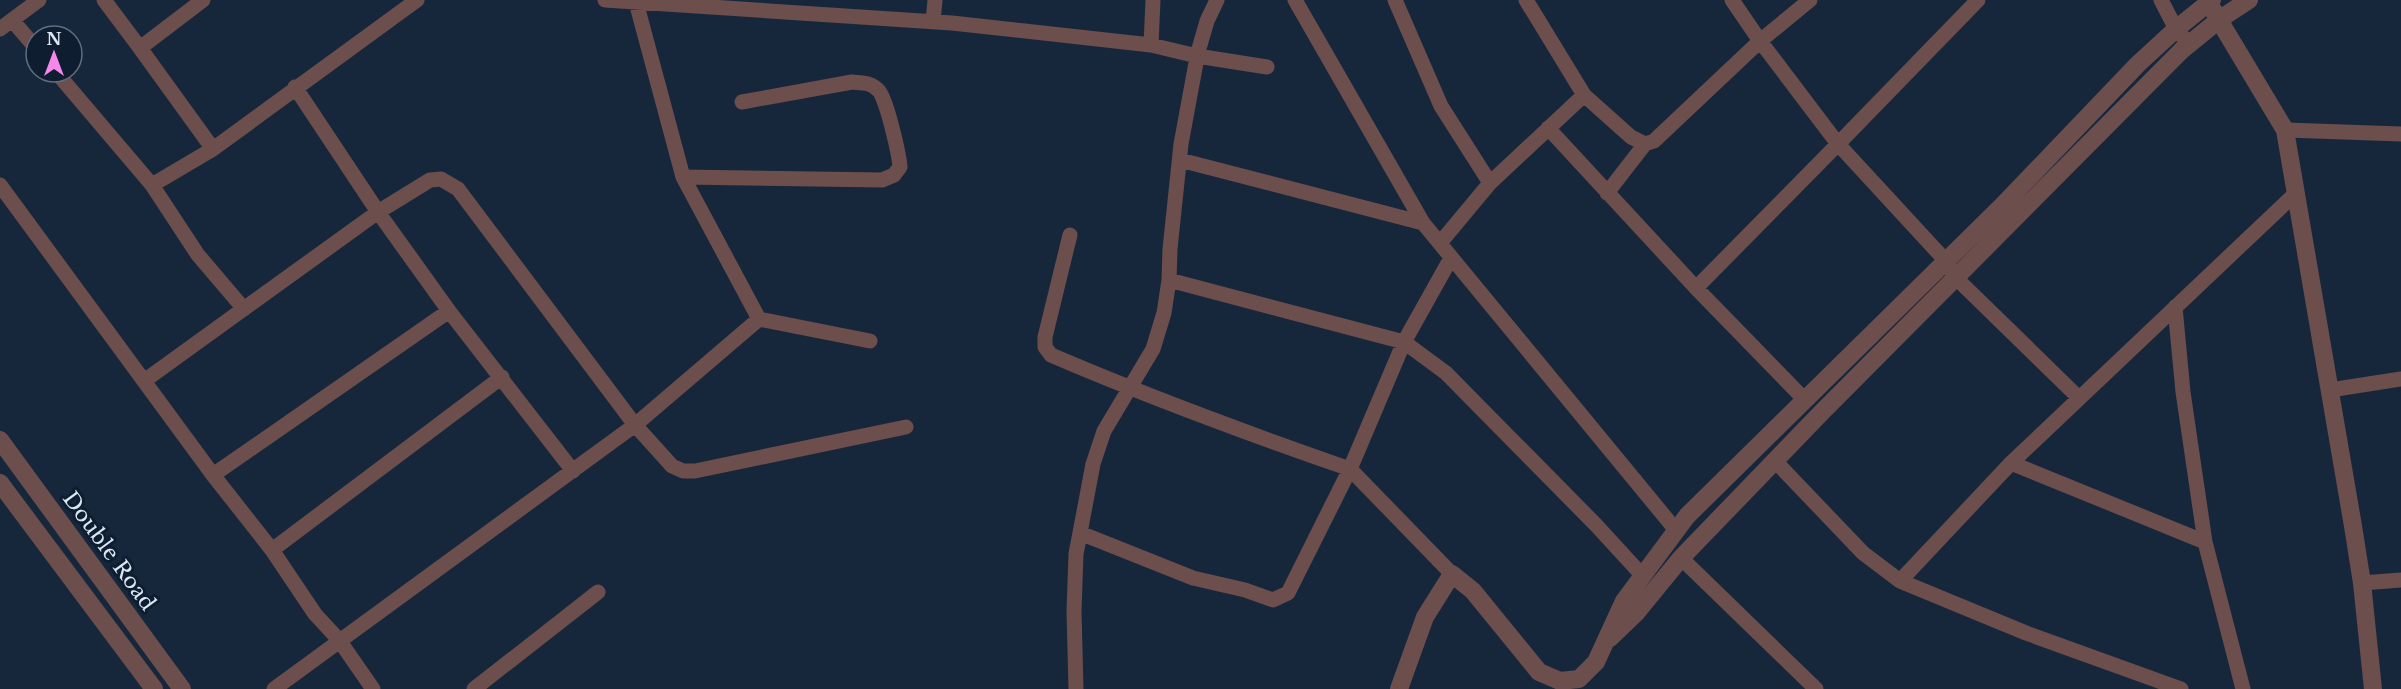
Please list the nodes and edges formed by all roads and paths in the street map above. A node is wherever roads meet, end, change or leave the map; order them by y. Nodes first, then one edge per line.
1 (39, 0) edge
2 (104, 0) edge
3 (202, 0) edge
4 (417, 0) edge
5 (605, 0) edge
6 (935, 0) edge
7 (1153, 0) edge
8 (1217, 0) edge
9 (1295, 0) edge
10 (1395, 0) edge
11 (1526, 0) edge
12 (1732, 0) edge
13 (1810, 0) edge
14 (1978, 0) edge
15 (2161, 0) edge
16 (2249, 0) edge
17 (636, 2) junction
18 (2210, 2) edge
19 (2220, 19) junction
20 (933, 22) junction
21 (6, 25) edge
22 (2176, 29) junction
23 (24, 39) edge
24 (1760, 41) junction
25 (2189, 44) junction
26 (1151, 45) junction
27 (140, 48) junction
28 (1197, 56) junction
29 (1267, 67) dead end
30 (66, 84) edge
31 (295, 87) junction
32 (1584, 95) junction
33 (742, 102) dead end
34 (1548, 128) junction
35 (2285, 130) junction
36 (2401, 134) edge
37 (1645, 144) junction
38 (1838, 144) junction
39 (213, 149) junction
40 (1180, 160) junction
41 (683, 177) junction
42 (1490, 183) junction
43 (0, 184) edge
44 (152, 185) junction
45 (1607, 193) junction
46 (2296, 193) junction
47 (378, 212) junction
48 (1423, 223) junction
49 (1070, 235) dead end
50 (1440, 243) junction
51 (1451, 258) junction
52 (1946, 260) junction
53 (1956, 278) junction
54 (1169, 280) junction
55 (1696, 288) junction
56 (2175, 307) junction
57 (244, 309) junction
58 (449, 310) junction
59 (759, 319) junction
60 (870, 341) dead end
61 (1404, 342) junction
62 (502, 377) junction
63 (2401, 379) edge
64 (144, 381) junction
65 (1129, 388) junction
66 (2330, 390) junction
67 (2079, 398) junction
68 (1804, 399) junction
69 (635, 425) junction
70 (906, 427) dead end
71 (0, 440) edge
72 (1776, 462) junction
73 (2011, 463) junction
74 (1350, 469) junction
75 (573, 471) junction
76 (213, 475) junction
77 (0, 483) edge
78 (1675, 530) junction
79 (1080, 533) junction
80 (2205, 542) junction
81 (272, 550) junction
82 (1681, 558) junction
83 (1452, 574) junction
84 (1641, 574) junction
85 (2401, 580) edge
86 (1900, 581) junction
87 (2362, 583) junction
88 (598, 592) dead end
89 (339, 640) junction
90 (1603, 645) junction
91 (154, 689) edge
92 (182, 689) edge
93 (274, 689) edge
94 (373, 689) edge
95 (474, 689) edge
96 (1076, 689) edge
97 (1399, 689) edge
98 (1815, 689) edge
99 (2181, 689) edge
100 (2243, 689) edge
101 (2373, 689) edge

1 - 21 street
2 - 27 street
3 - 27 street
4 - 31 street
5 - 17 street
6 - 20 street
7 - 26 street
8 - 28 street
9 - 48 street
10 - 42 street
11 - 32 street
12 - 24 street
13 - 24 street
14 - 38 street
15 - 22 street
16 - 19 street
17 - 20 street
17 - 41 street
18 - 19 street
18 - 22 street
19 - 25 street
19 - 35 street
20 - 26 street
21 - 23 street
22 - 25 street
22 - 52 street
24 - 37 street
24 - 38 street
25 - 53 street
26 - 28 street
27 - 39 street
28 - 29 street
28 - 40 street
30 - 44 street
31 - 39 street
31 - 47 street
32 - 34 street
32 - 37 street
33 - 41 street
34 - 42 street
34 - 45 street
35 - 36 street
35 - 46 street
37 - 45 street
38 - 52 street
38 - 55 street
39 - 44 street
40 - 48 street
40 - 54 street
41 - 59 street
42 - 50 street
43 - 64 street
44 - 57 street
45 - 55 street
46 - 56 street
46 - 66 street
47 - 57 street
47 - 58 street
47 - 69 street
48 - 50 street
49 - 65 street
50 - 51 street
51 - 61 street
51 - 78 street
52 - 53 street
52 - 68 street
53 - 67 street
53 - 72 street
54 - 61 street
54 - 65 street
55 - 68 street
56 - 67 street
56 - 80 street
57 - 64 street
58 - 62 street
58 - 76 street
59 - 60 street
59 - 69 street
61 - 74 street
61 - 84 street
62 - 75 street
62 - 81 street
63 - 66 street
64 - 76 street
65 - 74 street
65 - 79 street
66 - 87 street
67 - 73 street
68 - 78 street
69 - 70 street
69 - 75 street
71 - 92 street, Double Road
72 - 82 street
72 - 86 street
73 - 80 street
73 - 86 street
74 - 79 street
74 - 83 street
75 - 89 street
76 - 81 street
77 - 91 street
78 - 84 street
79 - 96 street
80 - 100 street
81 - 89 street
82 - 90 street
82 - 98 street
83 - 90 street
83 - 97 street
84 - 90 street
85 - 87 street
86 - 99 street
87 - 101 street
88 - 95 street
89 - 93 street
89 - 94 street

